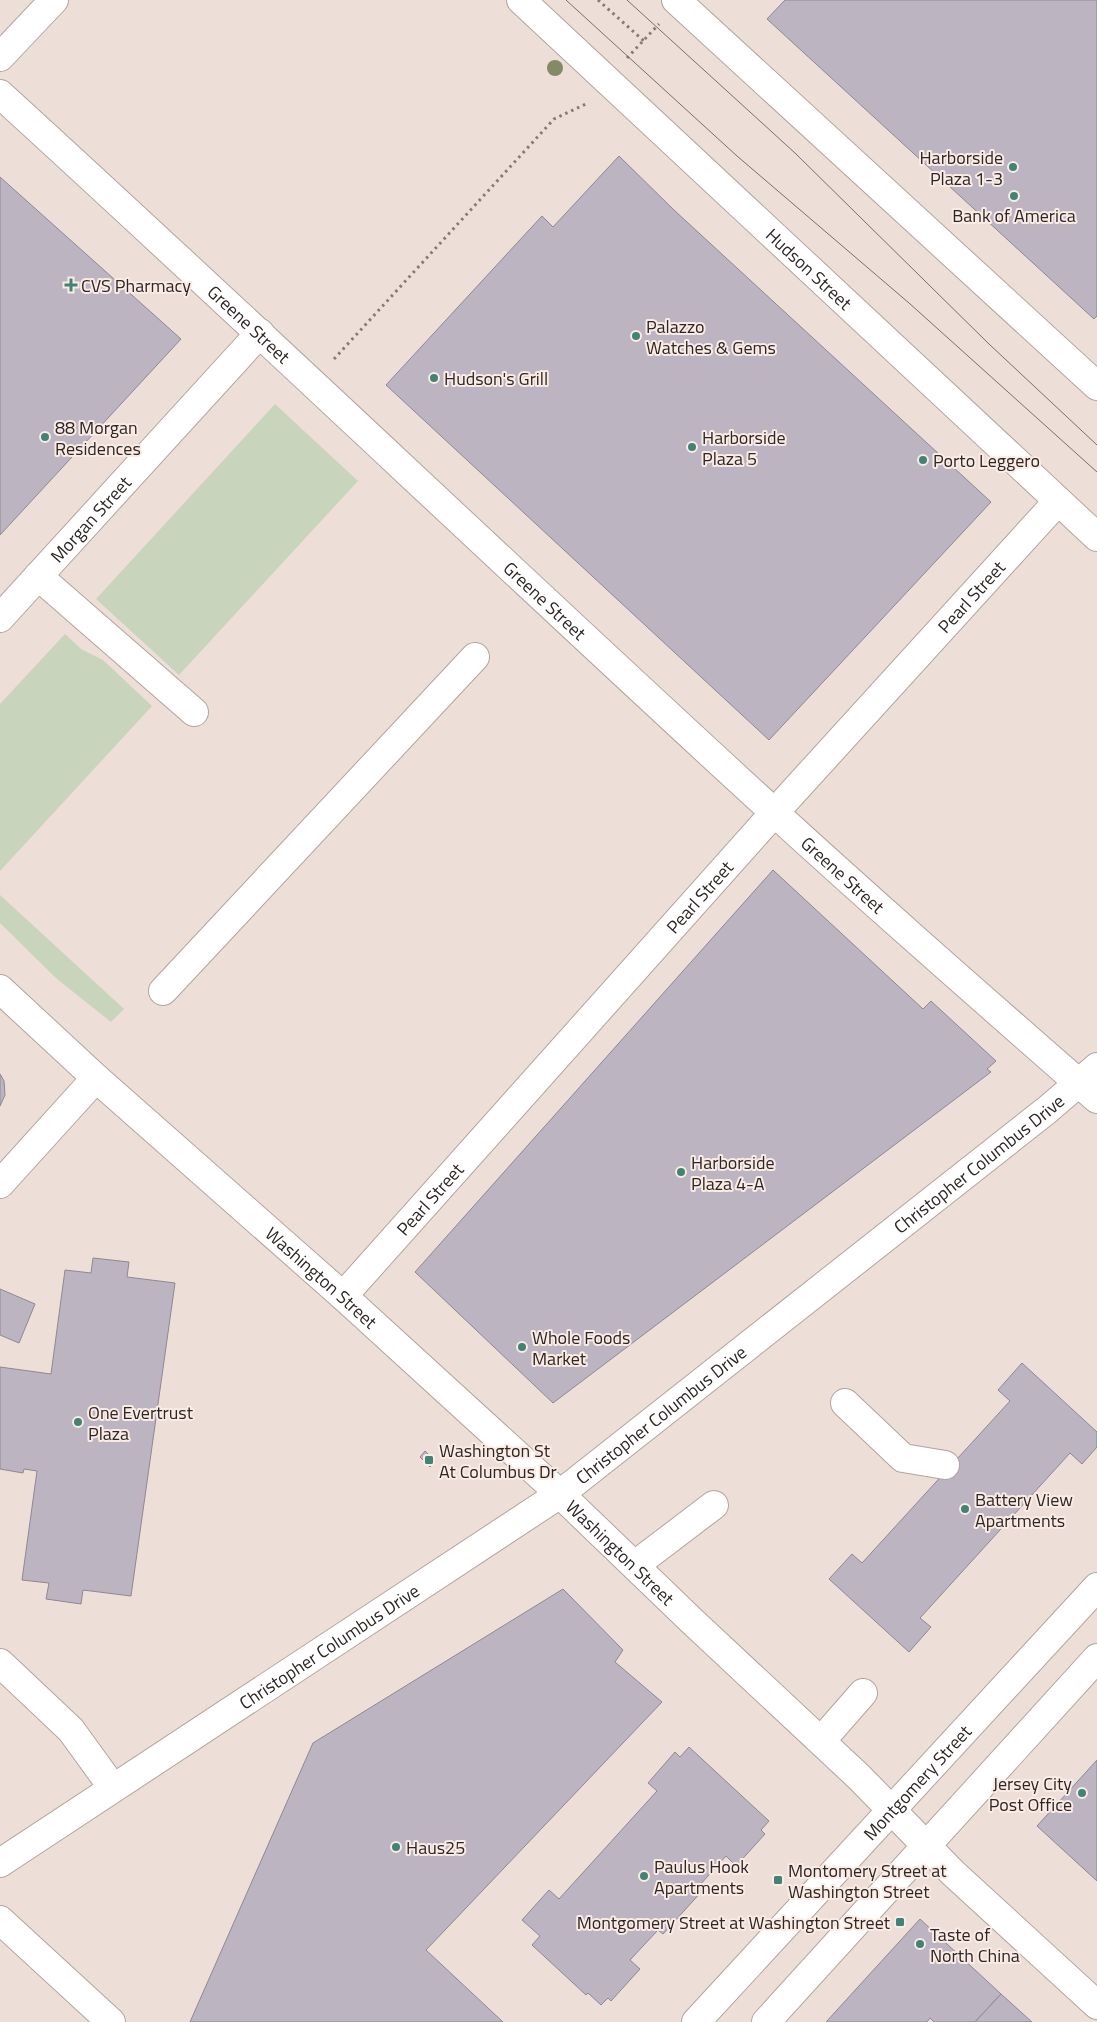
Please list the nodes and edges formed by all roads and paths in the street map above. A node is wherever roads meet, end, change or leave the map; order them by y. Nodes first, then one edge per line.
1 (54, 0) edge
2 (521, 0) edge
3 (598, 0) edge
4 (669, 11) edge
5 (644, 41) junction
6 (0, 58) edge
7 (623, 63) dead end
8 (0, 94) edge
9 (586, 104) dead end
10 (260, 333) junction
11 (334, 359) dead end
12 (1097, 386) edge
13 (1058, 501) junction
14 (1097, 537) edge
15 (38, 576) junction
16 (0, 618) edge
17 (475, 657) dead end
18 (194, 712) dead end
19 (775, 812) junction
20 (0, 989) edge
21 (164, 991) dead end
22 (96, 1078) junction
23 (1091, 1083) edge
24 (0, 1184) edge
25 (343, 1296) junction
26 (844, 1403) dead end
27 (945, 1465) dead end
28 (560, 1494) junction
29 (714, 1505) dead end
30 (635, 1565) junction
31 (1097, 1587) edge
32 (1097, 1658) edge
33 (0, 1663) edge
34 (863, 1692) dead end
35 (821, 1742) junction
36 (113, 1788) junction
37 (891, 1810) junction
38 (927, 1846) junction
39 (0, 1863) edge
40 (0, 1920) edge
41 (1097, 2005) edge
42 (111, 2022) edge
43 (696, 2022) edge
44 (766, 2022) edge

1 - 6 street
2 - 13 street, Hudson Street
3 - 5 path
4 - 5 path
4 - 12 street
5 - 7 path
8 - 10 street, Greene Street
9 - 11 path
10 - 15 street, Morgan Street
10 - 19 street, Greene Street
13 - 14 street, Hudson Street
13 - 19 street, Pearl Street
15 - 16 street, Morgan Street
15 - 18 street
17 - 21 street
19 - 23 street, Greene Street
19 - 25 street, Pearl Street
20 - 22 street, Washington Street
22 - 24 street
22 - 25 street, Washington Street
23 - 28 street, Christopher Columbus Drive
25 - 28 street, Washington Street
26 - 27 street
28 - 30 street, Washington Street
28 - 36 street, Christopher Columbus Drive
29 - 30 street
30 - 35 street, Washington Street
31 - 37 street, Montgomery Street
32 - 38 street
33 - 36 street
34 - 35 street
35 - 37 street, Washington Street
36 - 39 street, Christopher Columbus Drive
37 - 38 street, Washington Street
37 - 43 street, Montgomery Street
38 - 41 street, Washington Street
38 - 44 street
40 - 42 street

